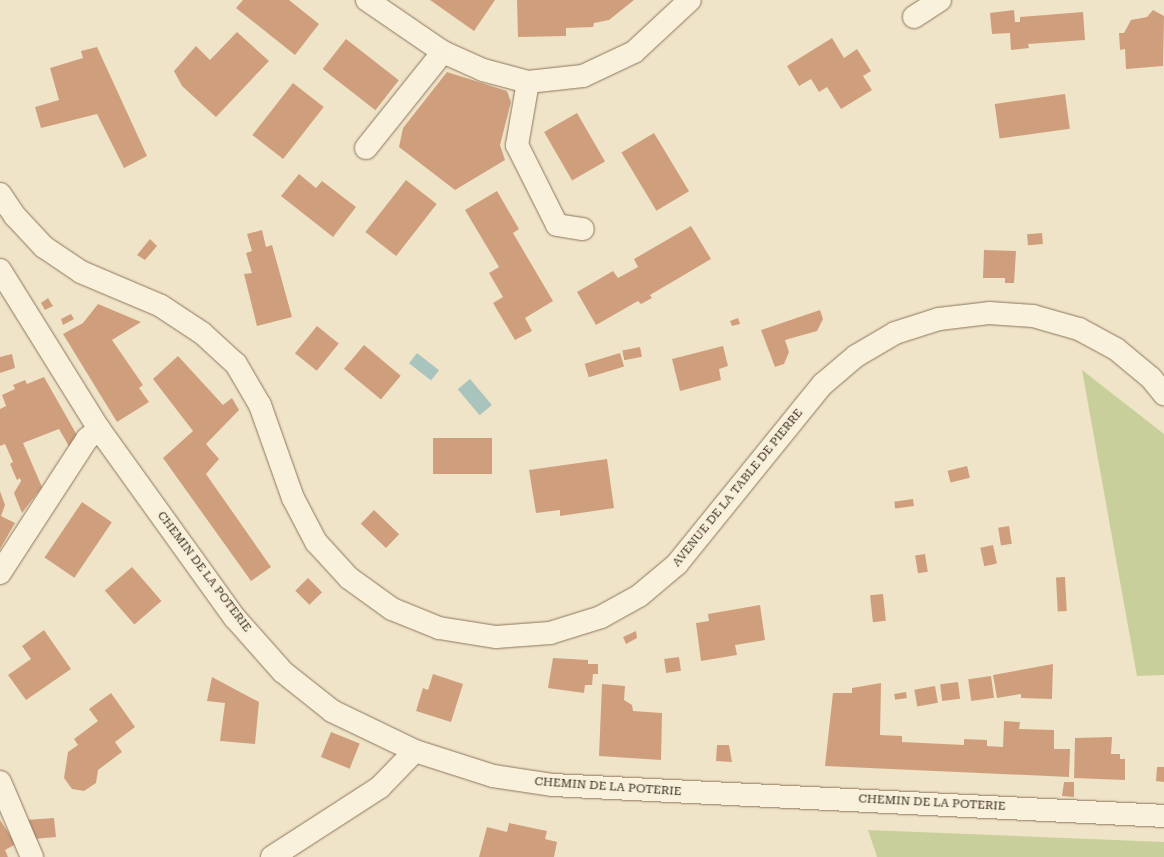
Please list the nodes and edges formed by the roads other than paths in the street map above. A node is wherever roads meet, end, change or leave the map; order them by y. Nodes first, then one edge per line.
1 (367, 0) edge
2 (690, 0) edge
3 (940, 0) edge
4 (914, 16) dead end
5 (443, 52) junction
6 (528, 82) junction
7 (366, 148) dead end
8 (0, 194) edge
9 (583, 229) dead end
10 (0, 270) edge
11 (1164, 394) edge
12 (100, 429) junction
13 (0, 573) edge
14 (415, 751) junction
15 (0, 782) edge
16 (1164, 816) edge
17 (32, 857) edge
18 (272, 857) edge

1 - 5 street
2 - 6 street
3 - 4 street
5 - 6 street
5 - 7 street
6 - 9 street
8 - 11 street, AVENUE DE LA TABLE DE PIERRE
10 - 12 street, CHEMIN DE LA POTERIE
12 - 13 street
12 - 14 street, CHEMIN DE LA POTERIE
14 - 16 street, CHEMIN DE LA POTERIE
14 - 18 street
15 - 17 street

